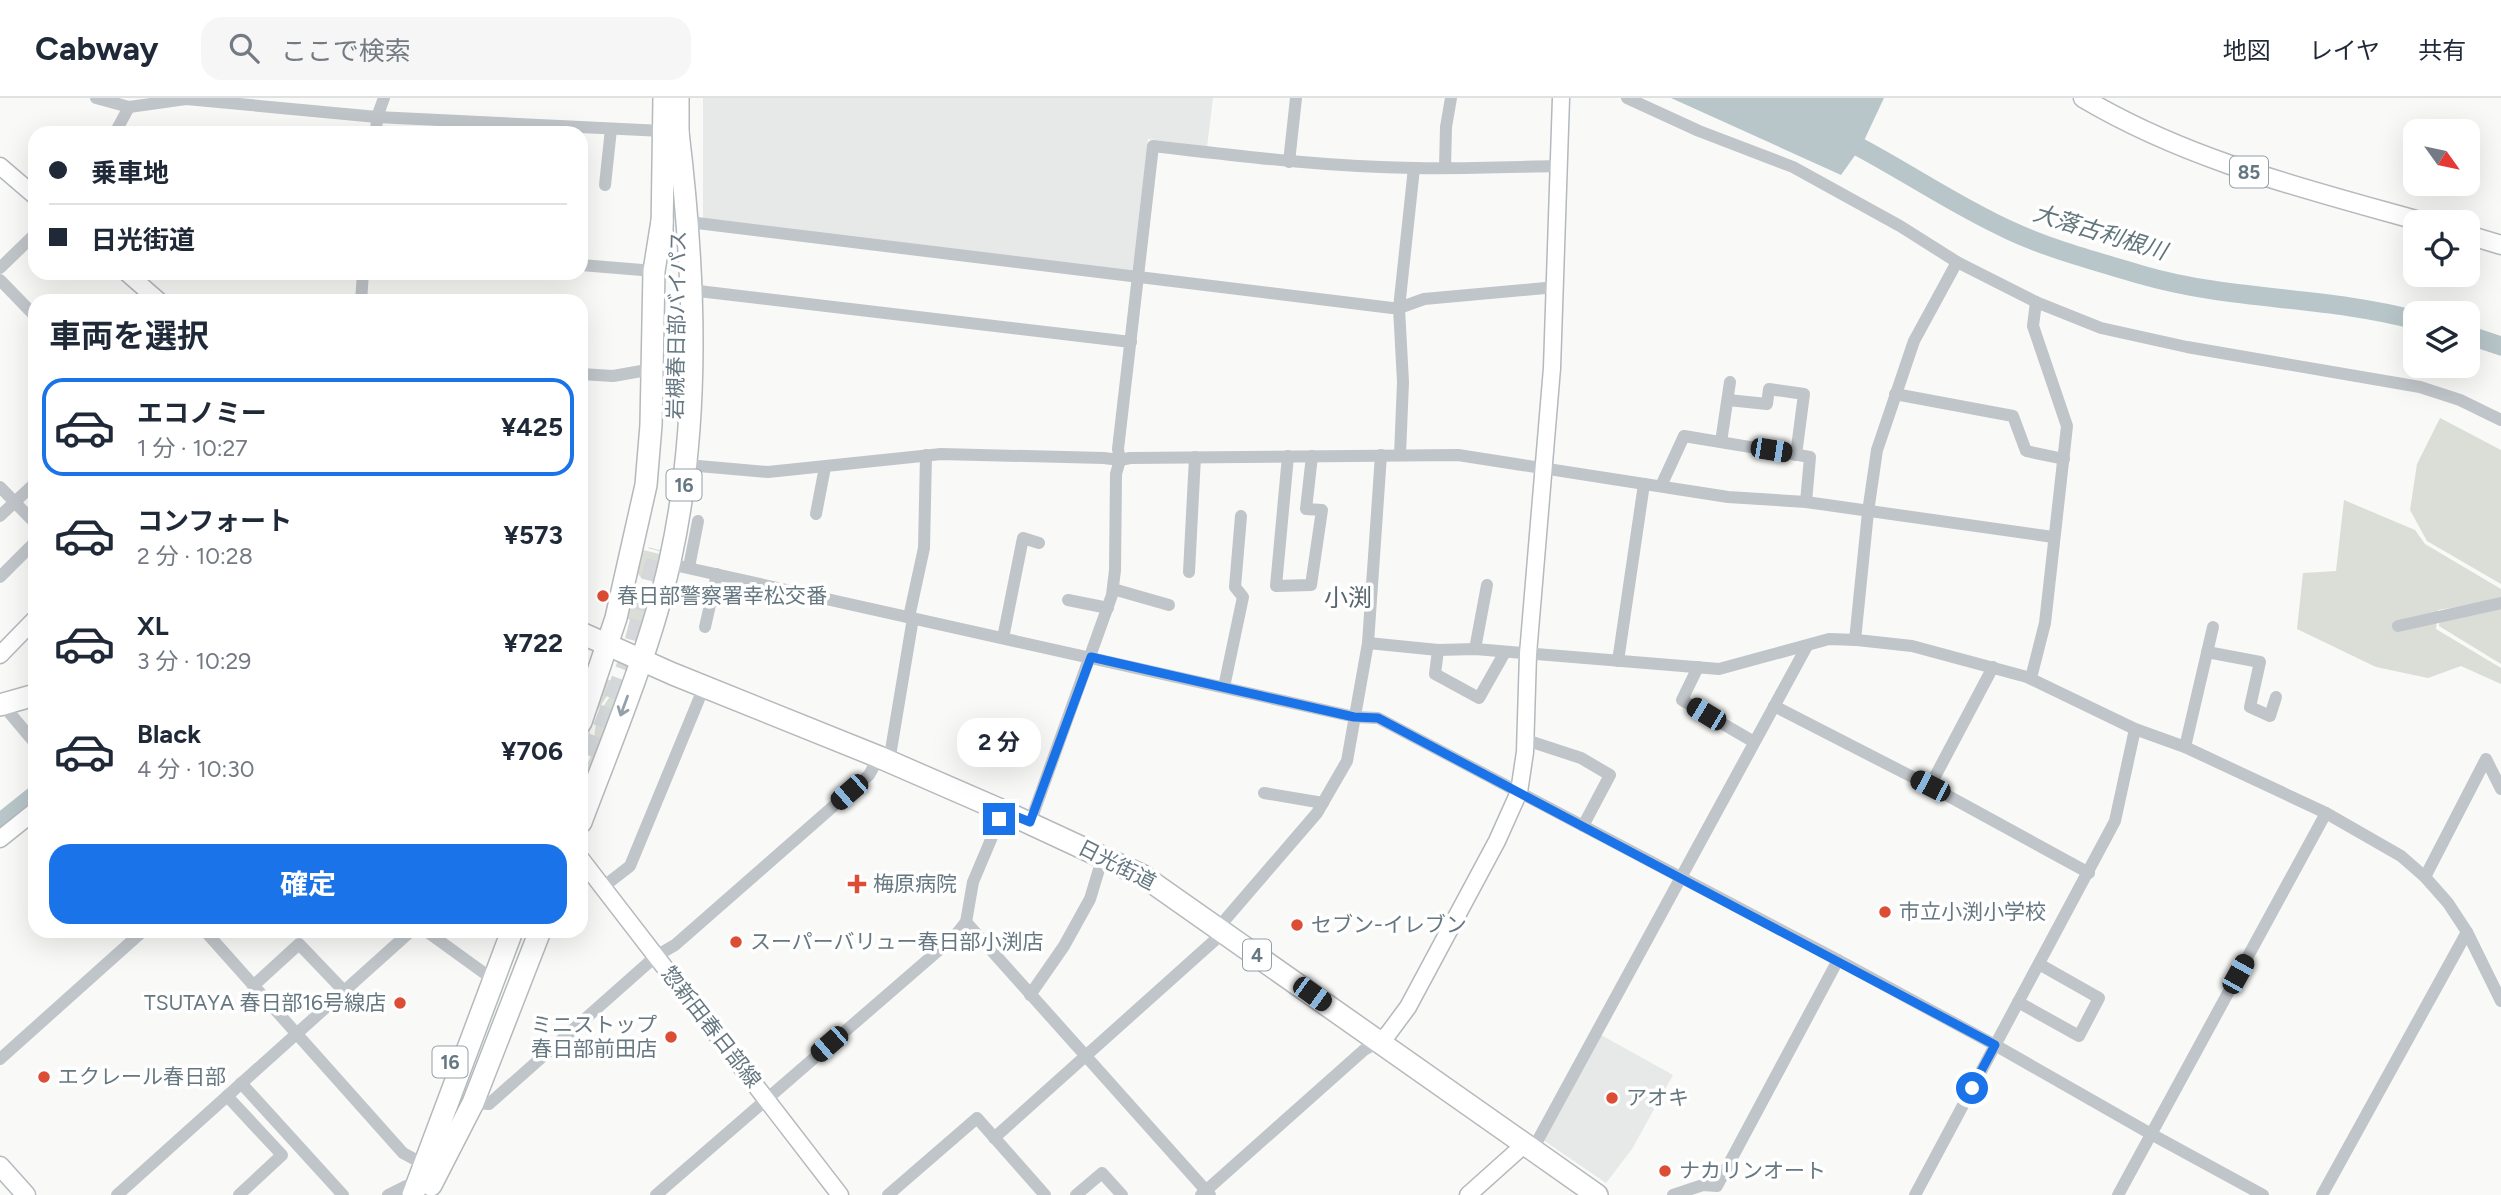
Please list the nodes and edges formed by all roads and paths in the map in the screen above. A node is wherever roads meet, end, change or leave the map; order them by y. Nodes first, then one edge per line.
1 (96, 98) edge
2 (384, 98) edge
3 (664, 98) edge
4 (678, 98) edge
5 (1296, 98) edge
6 (1451, 98) edge
7 (1561, 98) edge
8 (1627, 98) edge
9 (2083, 98) edge
10 (129, 107) junction
11 (377, 117) junction
12 (119, 126) edge
13 (376, 126) edge
14 (447, 126) edge
15 (588, 129) edge
16 (611, 129) junction
17 (671, 132) junction
18 (1289, 162) junction
19 (0, 166) edge
20 (1559, 166) junction
21 (1414, 168) junction
22 (1445, 168) junction
23 (605, 185) dead end
24 (28, 190) edge
25 (2403, 216) edge
26 (662, 221) junction
27 (689, 222) junction
28 (2480, 239) edge
29 (28, 241) edge
30 (2501, 245) edge
31 (1957, 262) junction
32 (588, 266) edge
33 (0, 268) edge
34 (654, 271) junction
35 (1136, 278) junction
36 (0, 280) edge
37 (135, 280) edge
38 (1556, 287) junction
39 (690, 290) junction
40 (151, 294) edge
41 (2036, 302) junction
42 (1399, 308) junction
43 (28, 309) edge
44 (1131, 342) junction
45 (653, 369) junction
46 (588, 374) edge
47 (1730, 382) dead end
48 (1895, 394) junction
49 (1728, 400) junction
50 (2501, 420) edge
51 (1721, 442) junction
52 (1796, 454) junction
53 (1381, 455) junction
54 (1400, 455) junction
55 (926, 456) junction
56 (1288, 456) junction
57 (1312, 456) junction
58 (1195, 457) junction
59 (2064, 458) junction
60 (1120, 460) junction
61 (687, 465) junction
62 (825, 467) junction
63 (1544, 469) junction
64 (1644, 484) junction
65 (1661, 486) junction
66 (0, 487) edge
67 (28, 490) edge
68 (15, 502) junction
69 (1806, 502) junction
70 (1868, 512) junction
71 (816, 514) dead end
72 (0, 516) edge
73 (28, 516) edge
74 (1241, 516) dead end
75 (698, 521) dead end
76 (2053, 537) junction
77 (1039, 543) dead end
78 (28, 549) edge
79 (659, 558) junction
80 (1189, 572) dead end
81 (717, 574) junction
82 (0, 577) edge
83 (1487, 585) dead end
84 (1113, 589) junction
85 (1068, 600) dead end
86 (2501, 603) edge
87 (1169, 605) dead end
88 (1108, 608) junction
89 (911, 617) junction
90 (28, 626) edge
91 (2398, 626) dead end
92 (705, 627) dead end
93 (2213, 627) dead end
94 (588, 636) edge
95 (1003, 638) junction
96 (1855, 640) junction
97 (1368, 643) junction
98 (608, 645) junction
99 (1807, 646) junction
100 (1438, 649) junction
101 (1475, 649) junction
102 (1505, 652) junction
103 (2207, 652) junction
104 (1528, 654) junction
105 (0, 655) edge
106 (1091, 657) junction
107 (640, 660) junction
108 (1618, 661) junction
109 (1698, 667) junction
110 (1993, 667) junction
111 (2031, 678) junction
112 (704, 687) junction
113 (1224, 687) junction
114 (2276, 696) dead end
115 (28, 697) edge
116 (588, 702) edge
117 (1, 704) edge
118 (1774, 706) junction
119 (1354, 717) junction
120 (2135, 729) junction
121 (28, 735) edge
122 (1526, 740) junction
123 (1754, 742) junction
124 (2185, 747) junction
125 (884, 759) junction
126 (1930, 786) junction
127 (2501, 789) edge
128 (1519, 792) junction
129 (1264, 793) dead end
130 (588, 803) edge
131 (1323, 803) junction
132 (1003, 811) junction
133 (2326, 813) junction
134 (28, 817) edge
135 (1030, 822) junction
136 (1583, 826) junction
137 (0, 839) edge
138 (1103, 856) junction
139 (588, 868) edge
140 (2089, 873) junction
141 (2425, 877) junction
142 (1680, 879) junction
143 (603, 887) junction
144 (966, 922) junction
145 (1221, 930) junction
146 (2467, 932) junction
147 (135, 938) edge
148 (211, 938) edge
149 (403, 938) edge
150 (436, 938) edge
151 (497, 938) edge
152 (509, 938) edge
153 (523, 938) edge
154 (537, 938) edge
155 (656, 956) junction
156 (1838, 960) junction
157 (2039, 964) junction
158 (484, 973) junction
159 (253, 986) junction
160 (344, 991) junction
161 (2499, 993) edge
162 (1030, 995) junction
163 (2018, 1002) junction
164 (296, 1034) junction
165 (1378, 1042) junction
166 (1995, 1045) junction
167 (1086, 1057) junction
168 (0, 1059) edge
169 (241, 1083) junction
170 (227, 1096) junction
171 (766, 1098) junction
172 (473, 1103) junction
173 (2151, 1135) junction
174 (994, 1138) junction
175 (1529, 1147) junction
176 (416, 1160) junction
177 (0, 1166) edge
178 (411, 1192) edge
179 (1206, 1194) edge
180 (26, 1195) edge
181 (117, 1195) edge
182 (239, 1195) edge
183 (343, 1195) edge
184 (656, 1195) edge
185 (840, 1195) edge
186 (888, 1195) edge
187 (1045, 1195) edge
188 (1076, 1195) edge
189 (1122, 1195) edge
190 (1468, 1195) edge
191 (1597, 1195) edge
192 (1673, 1195) edge
193 (1915, 1195) edge
194 (2118, 1195) edge
195 (2263, 1195) edge
196 (2322, 1195) edge

1 - 10 street
2 - 11 street
3 - 17 highway, 岩槻春日部バイパス / 16
4 - 17 highway, 岩槻春日部バイパス / 16
5 - 18 street
6 - 22 street
7 - 20 street
8 - 31 street
9 - 25 main road, 85
10 - 11 street
10 - 12 street
11 - 13 street
11 - 14 street
15 - 16 street
16 - 17 street
16 - 23 street
17 - 26 highway, 岩槻春日部バイパス / 16
17 - 27 highway, 16
17 - 79 highway, 岩槻春日部バイパス / 16
18 - 21 street
18 - 35 street
19 - 24 street
20 - 22 street
20 - 38 street
21 - 22 street
21 - 42 street
26 - 34 highway, 16
26 - 79 highway, 岩槻春日部バイパス / 16
27 - 35 street
27 - 39 highway, 16
28 - 30 main road
29 - 33 street
31 - 41 street
31 - 48 street
32 - 34 street
34 - 45 highway, 16
35 - 42 street
35 - 44 street
36 - 43 street
37 - 40 street
38 - 42 street
38 - 63 street
39 - 44 street
39 - 61 highway, 16
41 - 50 street
41 - 59 street
42 - 54 street
44 - 60 street
45 - 46 street
45 - 79 highway, 16
47 - 49 street
48 - 59 street
48 - 70 street
49 - 51 street
49 - 52 street
51 - 52 street
51 - 65 street
52 - 69 street
53 - 54 street
53 - 57 street
53 - 97 street
54 - 63 street
55 - 60 street
55 - 62 street
55 - 89 street
56 - 57 street
56 - 57 street
56 - 58 street
58 - 60 street
58 - 80 street
59 - 76 street
60 - 84 street
61 - 62 street
61 - 79 highway, 16
62 - 71 street
63 - 64 street
63 - 104 street
64 - 65 street
64 - 108 street
65 - 69 street
66 - 68 street
67 - 68 street
68 - 72 street
68 - 73 street
69 - 70 street
70 - 76 street
70 - 96 street
74 - 113 street
75 - 79 street
76 - 111 street
77 - 95 street
78 - 82 street
79 - 81 street
79 - 98 highway, 16
79 - 107 highway, 16
81 - 89 street
81 - 92 street
83 - 101 street
84 - 87 street
84 - 88 street
85 - 88 street
86 - 91 street
88 - 106 street
89 - 95 street
89 - 125 street
90 - 105 street
93 - 103 street
94 - 98 highway, 日光街道 / 4
95 - 106 street
96 - 99 street
96 - 110 street
97 - 100 street
97 - 119 street
98 - 107 highway, 日光街道 / 4
98 - 116 highway, 16
99 - 109 street
99 - 118 street
100 - 101 street
100 - 102 street
101 - 102 street
102 - 104 street
103 - 114 street
103 - 124 street
104 - 108 street
104 - 122 street
106 - 113 street
106 - 135 street
107 - 112 highway, 日光街道 / 4
107 -> 130 highway, 16
108 - 109 street
109 - 123 street
110 - 111 street
110 - 126 street
111 - 120 street
112 - 125 highway, 日光街道 / 4
112 - 143 street
113 - 119 street
115 - 117 highway
117 - 121 street
118 - 123 street
118 - 126 street
119 - 128 street
119 - 131 street
120 - 124 street
120 - 140 street
122 - 128 street
122 - 136 street
123 - 142 street
124 - 133 street
125 - 132 highway, 日光街道 / 4
125 - 155 street
126 - 140 street
127 - 141 street
128 - 136 street
128 - 165 street
129 - 131 street
131 - 145 street
132 - 135 highway, 日光街道 / 4
132 - 144 street
133 - 141 street
133 - 173 street
134 - 137 street
135 - 138 highway, 日光街道 / 4
136 - 142 street
138 - 145 highway, 日光街道 / 4
138 - 162 street
139 - 143 street, 惣新田春日部線
140 - 157 street
141 - 146 street
142 - 156 street
142 - 175 street
143 - 155 street, 惣新田春日部線
144 - 162 street
144 - 171 street
145 - 165 highway, 日光街道 / 4
145 - 167 street
146 - 161 street
146 - 196 street
147 - 168 street
148 - 159 street
149 - 160 street
150 - 158 street
151 - 158 highway, 16
152 - 178 highway, 16
153 - 178 highway, 16
154 - 172 highway, 16
155 - 171 street, 惣新田春日部線
155 - 172 street
156 - 166 street
156 - 192 street
157 - 163 street
157 - 163 street
158 - 176 highway, 16
159 - 160 street
159 - 164 street
160 - 164 street
162 - 167 street
163 - 166 street
164 - 169 street
164 - 176 street
165 - 175 highway, 日光街道 / 4
165 - 179 street
166 - 173 street
166 - 193 street
167 - 174 street
167 - 179 street
169 - 170 street
169 - 183 street
170 - 181 street
170 - 182 street
171 - 184 street
171 - 185 street, 惣新田春日部線
172 - 178 highway, 16
173 - 194 street
173 - 195 street
174 - 186 street
174 - 187 street
175 - 190 street
175 - 191 highway, 日光街道 / 4
176 - 178 highway, 16
177 - 180 main road
188 - 189 street

